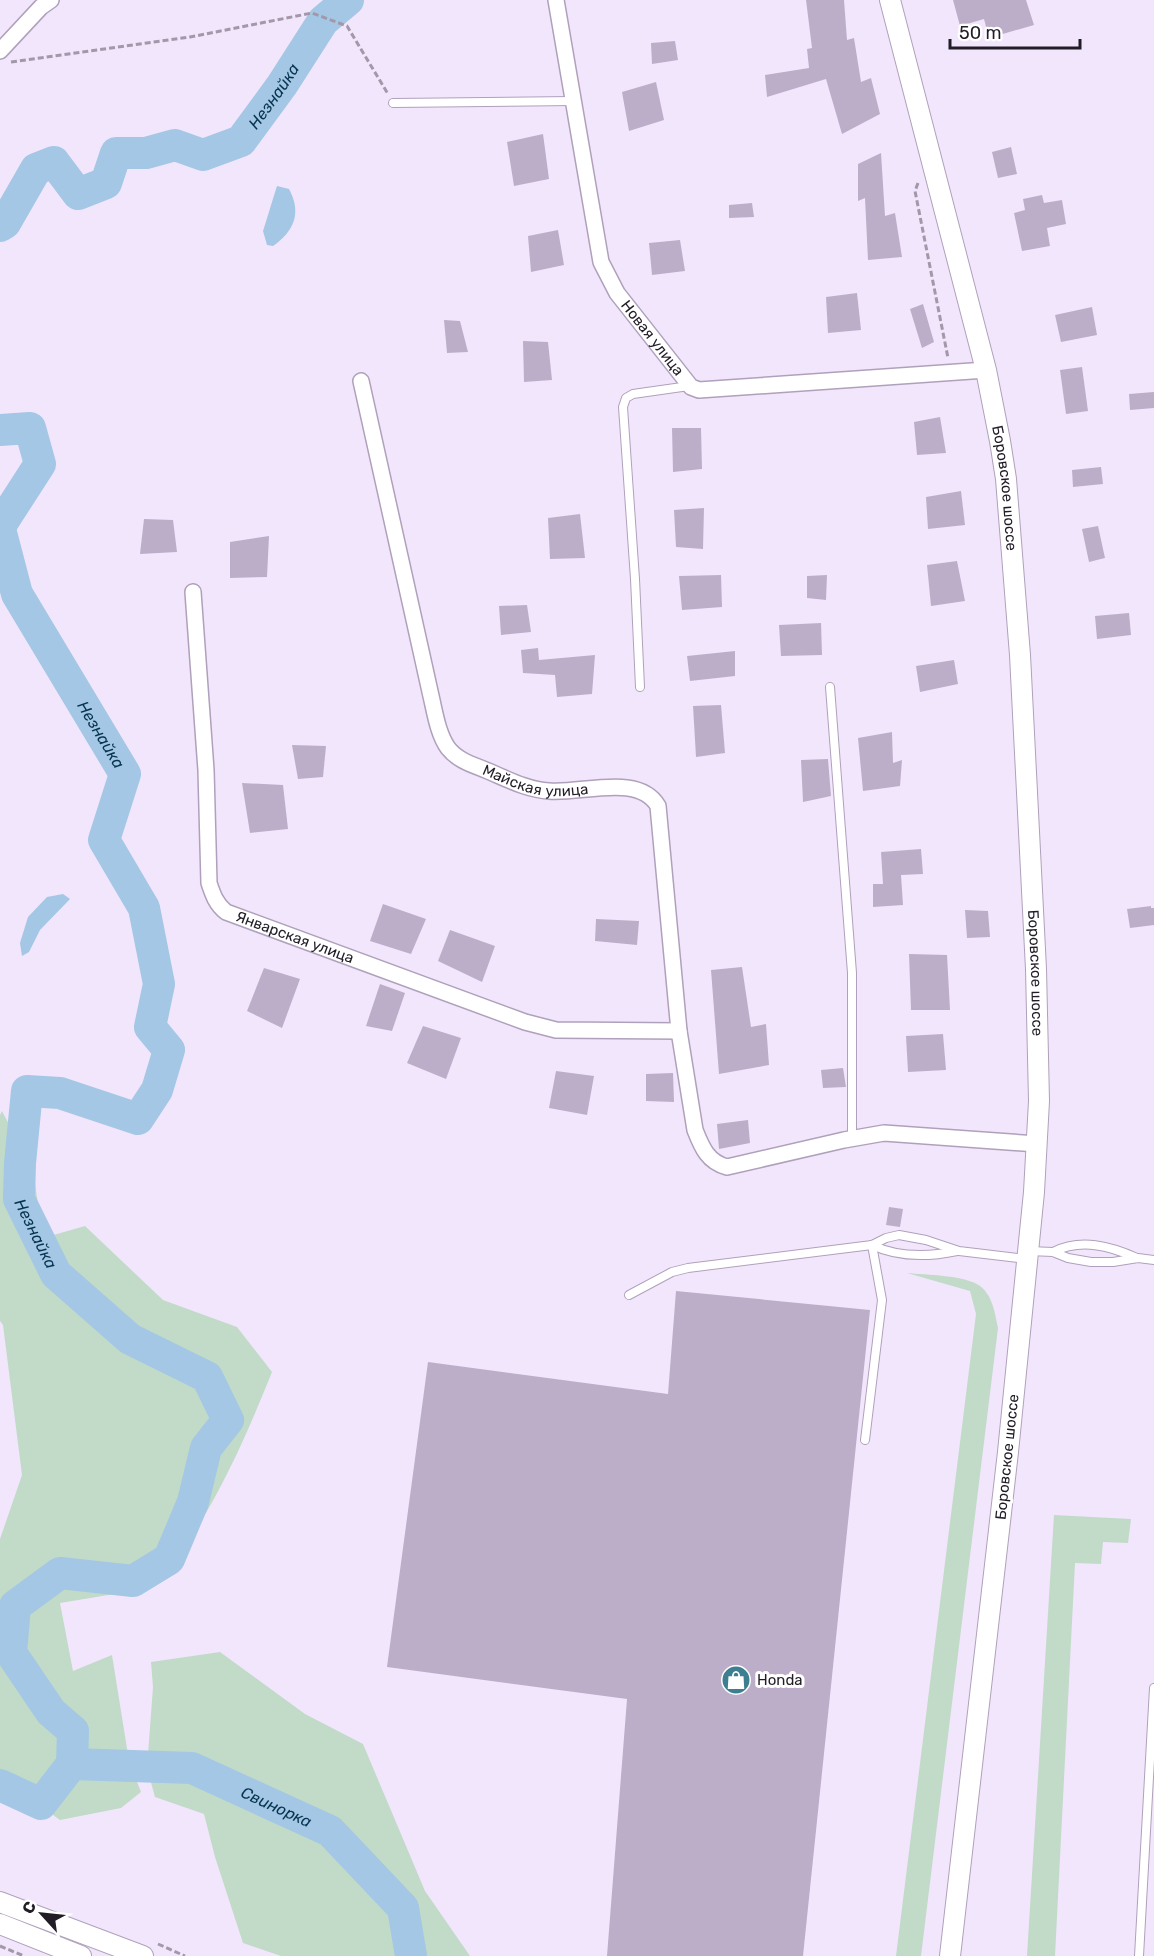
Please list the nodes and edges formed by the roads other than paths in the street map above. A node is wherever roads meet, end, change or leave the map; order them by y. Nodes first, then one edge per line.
1 (51, 0) edge
2 (556, 0) edge
3 (890, 0) edge
4 (6, 57) edge
5 (573, 101) junction
6 (393, 103) road end
7 (986, 370) junction
8 (361, 381) dead end
9 (689, 386) junction
10 (193, 592) dead end
11 (640, 687) dead end
12 (830, 687) dead end
13 (679, 1030) junction
14 (852, 1138) junction
15 (1038, 1144) junction
16 (872, 1245) junction
17 (959, 1251) junction
18 (1053, 1252) junction
19 (1027, 1255) junction
20 (1138, 1258) junction
21 (1154, 1260) edge
22 (629, 1294) dead end
23 (865, 1440) dead end
24 (1154, 1688) edge
25 (0, 1902) edge
26 (0, 1924) edge
27 (81, 1956) edge
28 (143, 1956) edge
29 (950, 1956) edge
30 (1139, 1956) edge

1 - 4 street
2 - 5 street, Новая улица
3 - 7 main road, Боровское шоссе
5 - 6 lane
5 - 9 street, Новая улица
7 - 9 street, Новая улица
7 - 15 main road, Боровское шоссе
8 - 13 street, Майская улица
9 - 11 lane
10 - 13 street, Январская улица
12 - 14 lane
13 - 14 street, Майская улица
14 - 15 street
15 - 19 main road, Боровское шоссе
16 - 17 lane
16 - 17 lane
16 - 22 lane
16 - 23 lane
17 - 19 lane
18 - 19 lane
18 - 20 lane
18 - 20 lane
19 - 29 main road, Боровское шоссе
20 - 21 lane
24 - 30 lane
25 - 28 main road
26 - 27 main road

